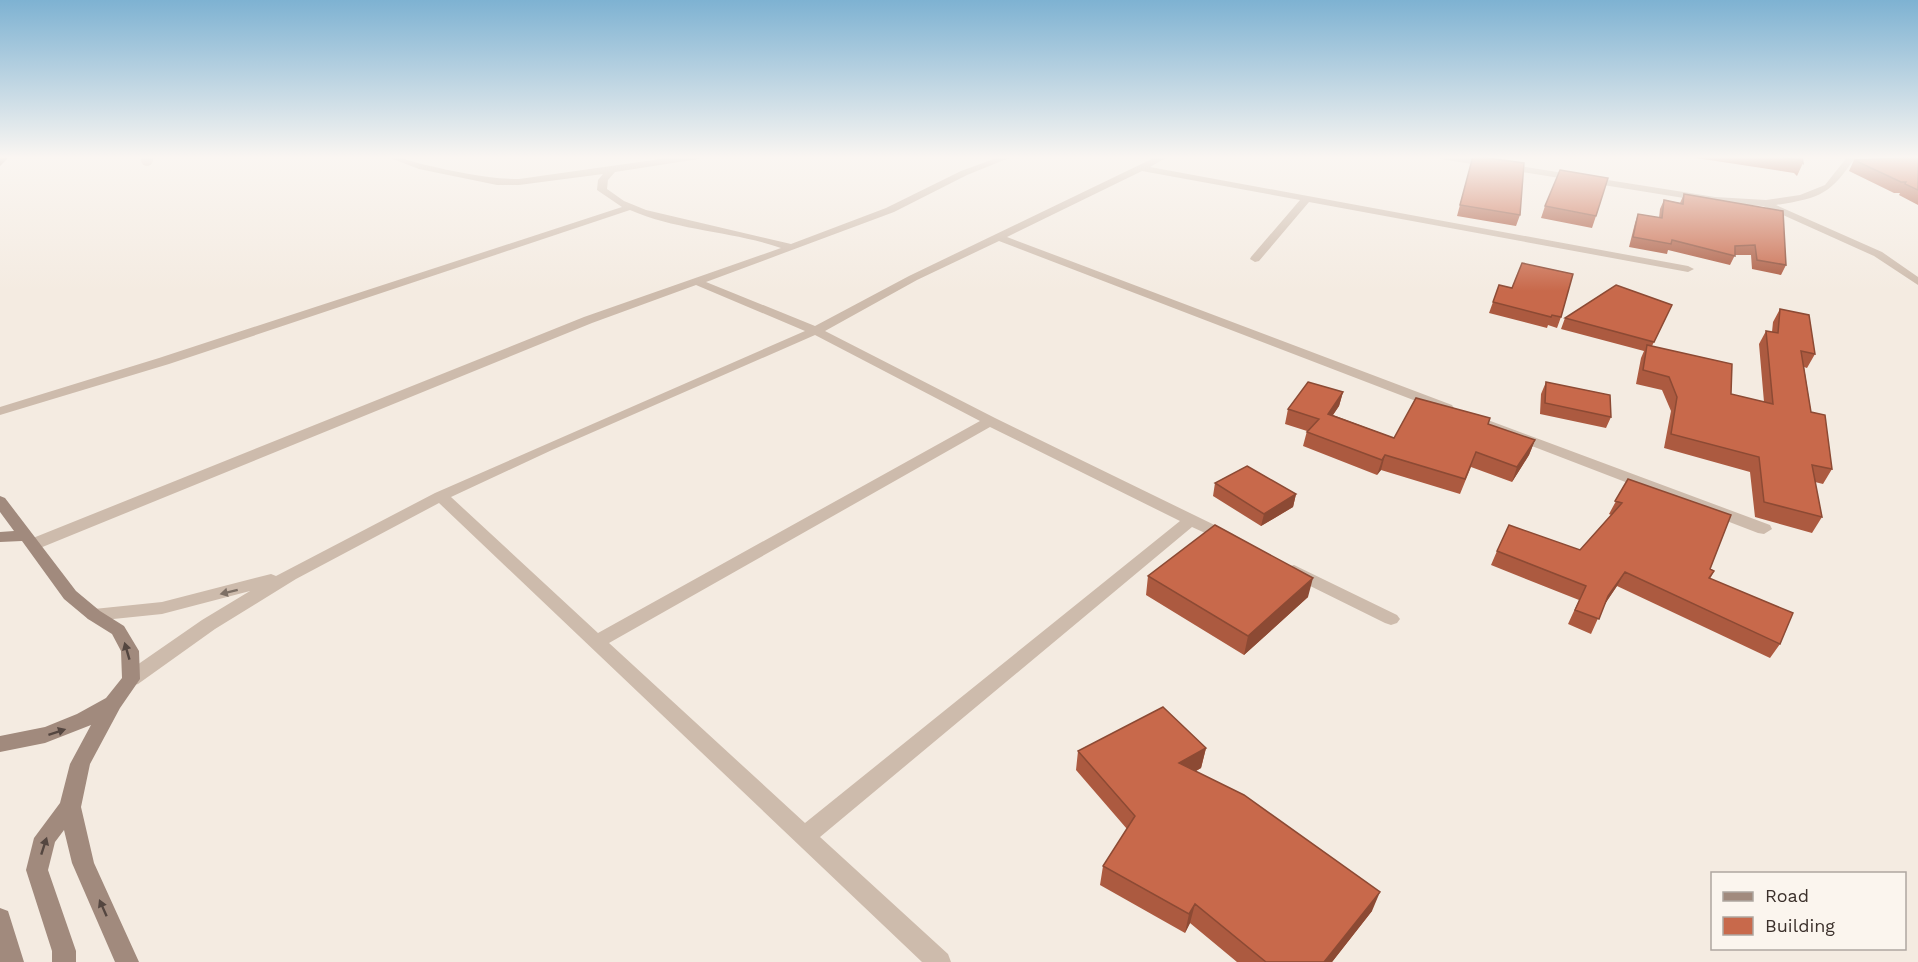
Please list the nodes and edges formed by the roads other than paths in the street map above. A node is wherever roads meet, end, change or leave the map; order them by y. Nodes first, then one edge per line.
1 (615, 201) edge
2 (908, 201) edge
3 (1073, 201) edge
4 (1304, 201) edge
5 (1321, 201) edge
6 (1730, 201) edge
7 (1781, 201) edge
8 (1766, 203) junction
9 (631, 207) junction
10 (998, 237) junction
11 (790, 248) junction
12 (1255, 259) dead end
13 (1689, 270) dead end
14 (695, 281) junction
15 (1918, 282) edge
16 (816, 331) junction
17 (0, 411) edge
18 (990, 421) junction
19 (440, 496) junction
20 (0, 501) edge
21 (8, 519) edge
22 (1191, 520) junction
23 (1764, 530) dead end
24 (0, 537) edge
25 (31, 540) junction
26 (1244, 546) edge
27 (1275, 562) edge
28 (285, 576) junction
29 (94, 615) junction
30 (1391, 620) dead end
31 (597, 642) junction
32 (131, 679) junction
33 (114, 703) junction
34 (0, 744) edge
35 (70, 807) junction
36 (804, 837) junction
37 (0, 919) edge
38 (12, 962) edge
39 (64, 962) edge
40 (127, 962) edge
41 (939, 962) edge

1 - 9 street
2 - 11 street
3 - 10 street
4 - 12 street
5 - 13 street
6 - 8 street
7 - 8 street
8 - 15 street
9 - 11 street
9 - 17 street
10 - 16 street
10 - 23 street
11 - 14 street
14 - 16 street
14 - 25 street
16 - 18 street
16 - 19 street
18 - 22 street
18 - 31 street
19 - 28 street
19 - 31 street
20 - 21 main road
21 - 25 main road
22 - 26 street
22 - 36 street
24 - 25 main road
25 - 29 main road
27 - 30 street
28 -> 29 street
28 - 32 street
32 -> 29 main road
31 - 36 street
32 - 33 main road
34 -> 33 main road
33 - 35 main road
39 -> 35 main road
40 -> 35 main road
36 - 41 street
37 - 38 main road

